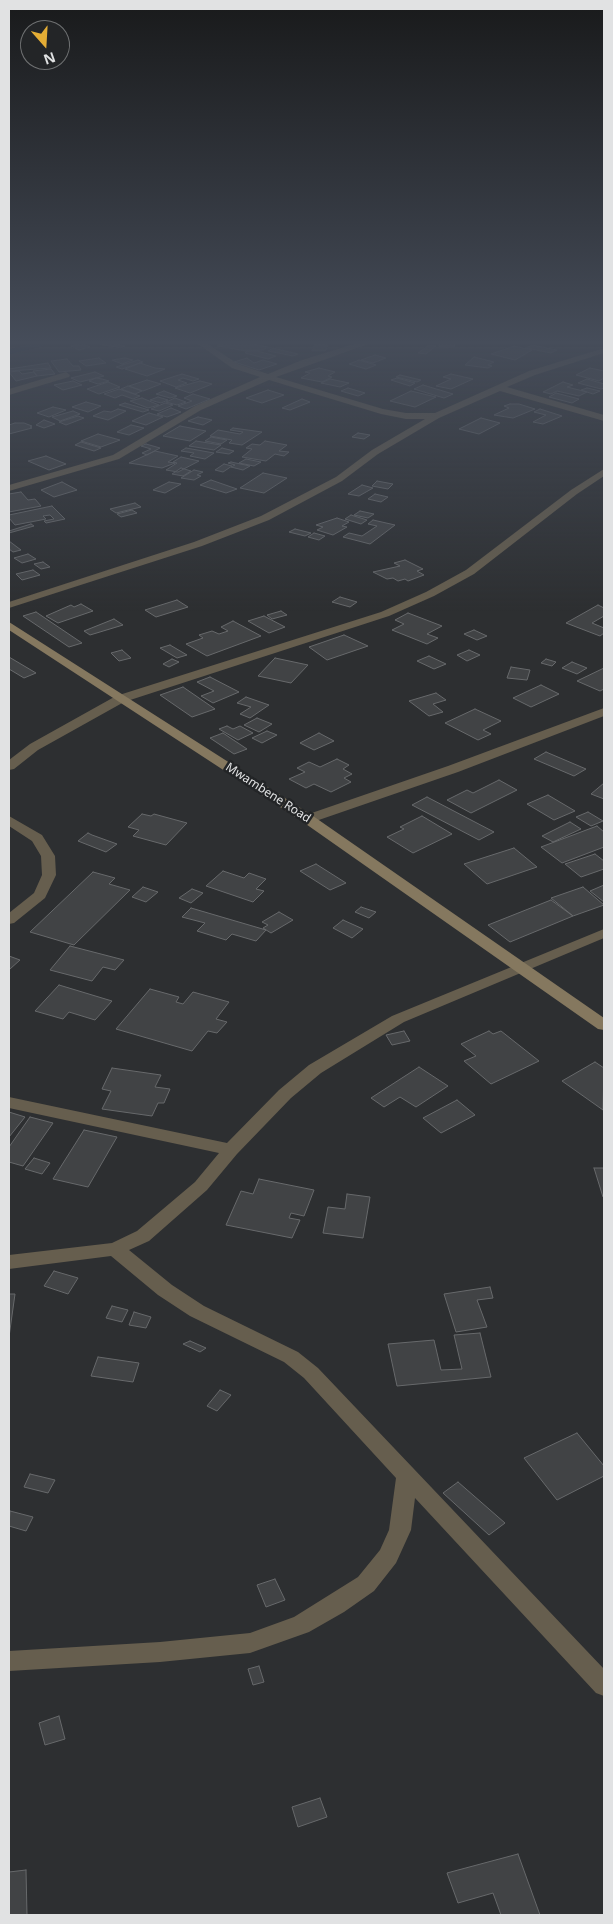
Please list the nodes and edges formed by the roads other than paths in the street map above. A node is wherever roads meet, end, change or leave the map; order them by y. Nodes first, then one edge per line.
1 (158, 432) edge
2 (406, 432) edge
3 (604, 472) edge
4 (9, 488) edge
5 (9, 605) edge
6 (9, 624) edge
7 (120, 699) junction
8 (604, 712) edge
9 (9, 766) edge
10 (308, 819) junction
11 (9, 820) edge
12 (9, 920) edge
13 (604, 933) edge
14 (523, 969) junction
15 (604, 1025) edge
16 (9, 1102) edge
17 (231, 1150) junction
18 (115, 1249) junction
19 (9, 1262) edge
20 (407, 1476) junction
21 (9, 1661) edge
22 (604, 1685) edge

1 - 4 street
2 - 5 street
3 - 7 street
6 - 7 street, Mwambene Road
7 - 9 street
7 - 10 street, Mwambene Road
8 - 10 street
10 - 14 street, Mwambene Road
11 - 12 street
13 - 14 street
14 - 15 street, Mwambene Road
14 - 17 street
16 - 17 street
17 - 18 street
18 - 19 street
18 - 20 street
20 - 21 street
20 - 22 street

